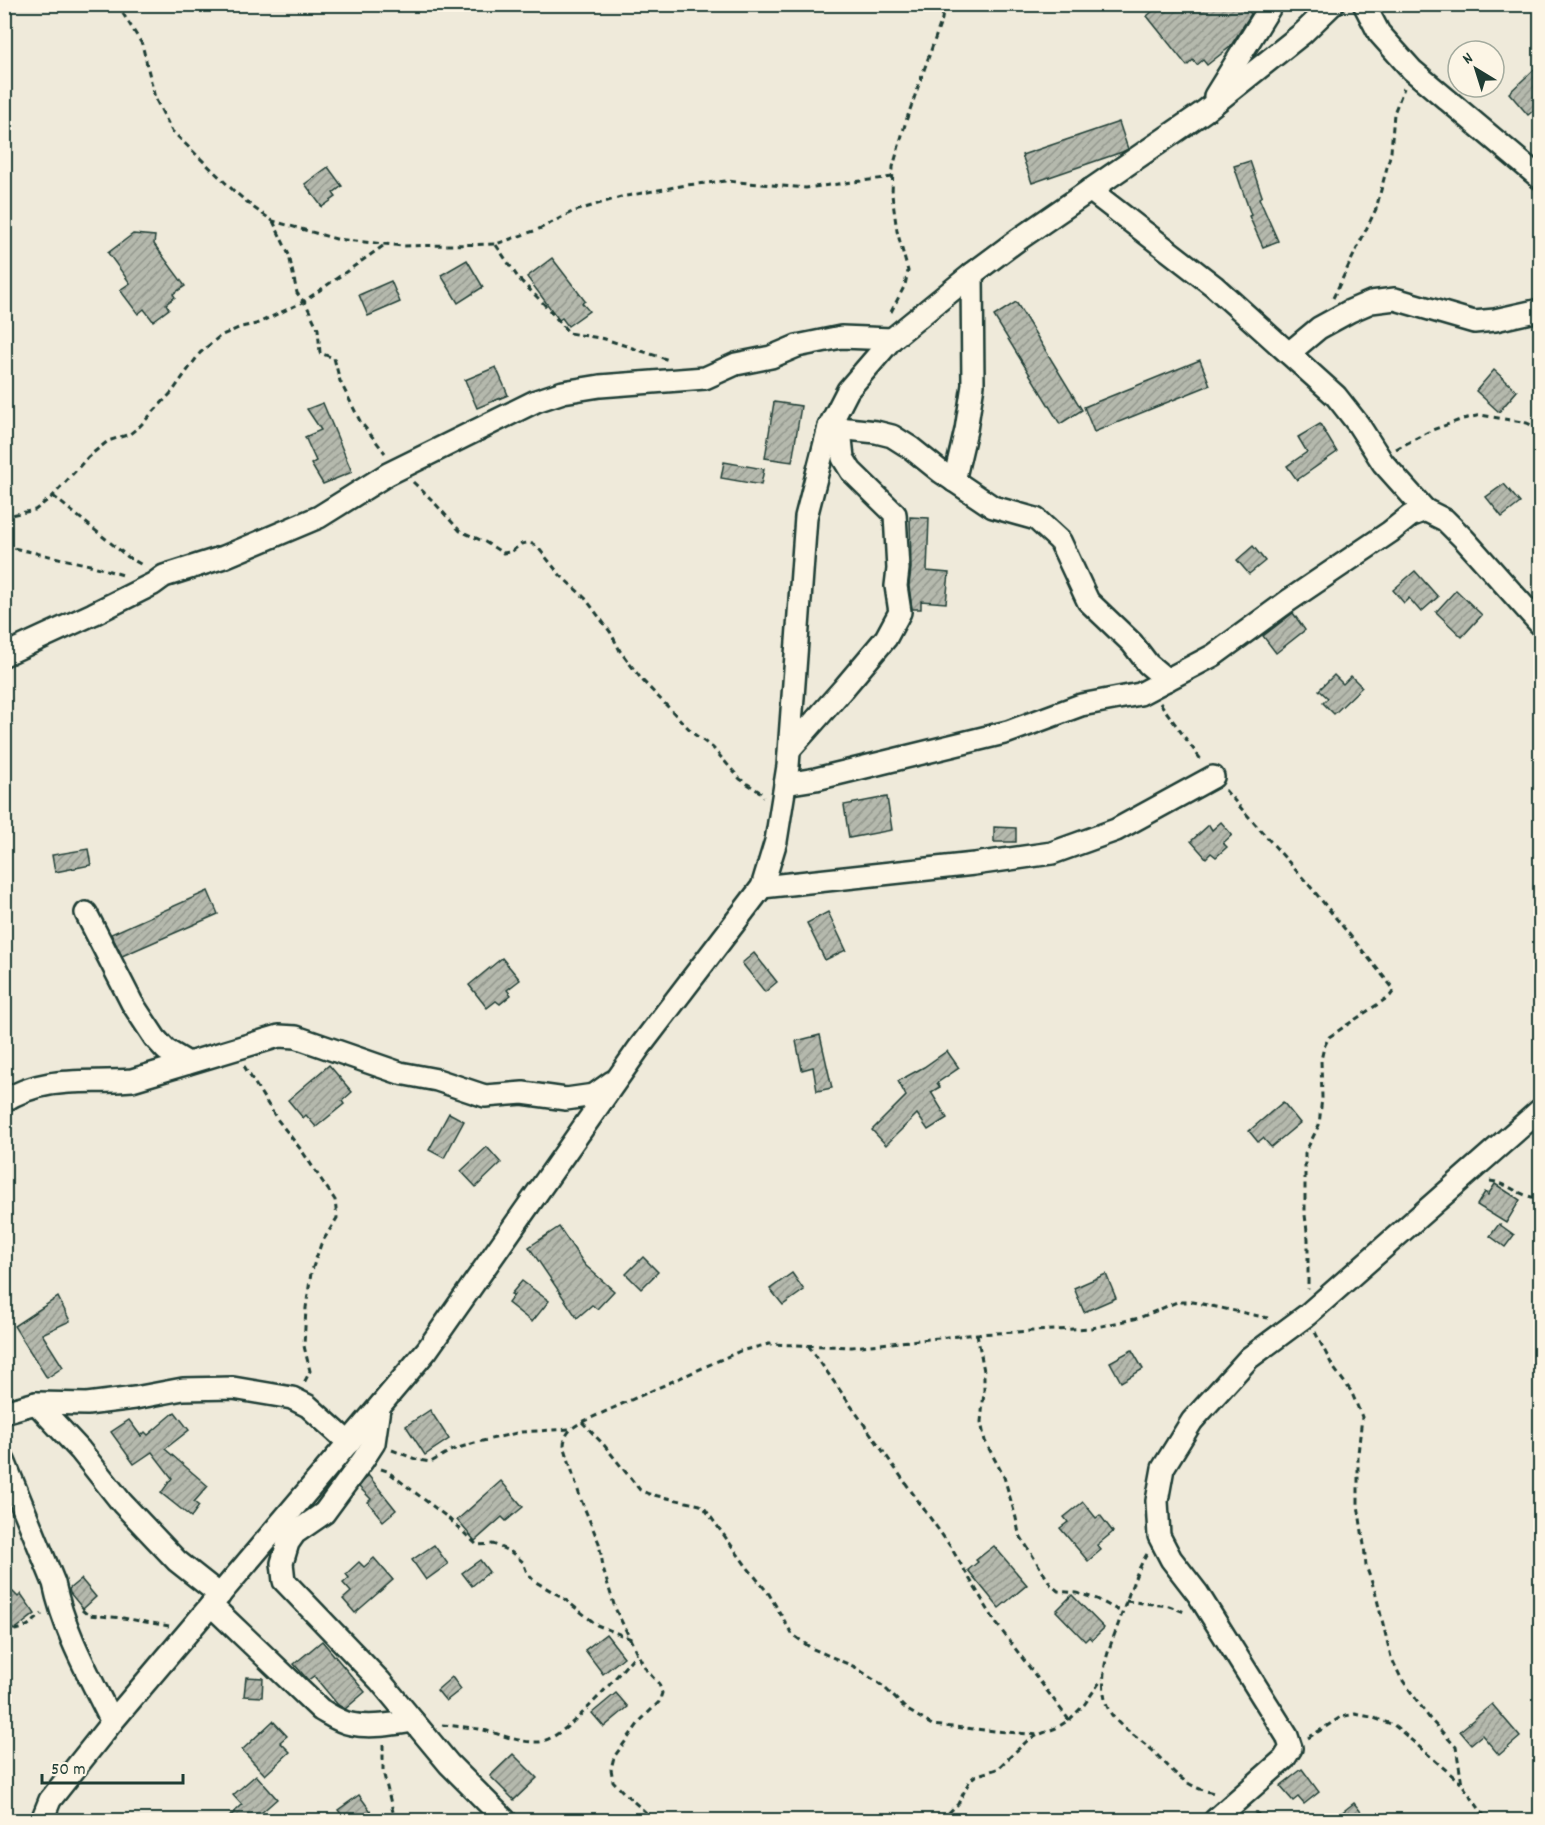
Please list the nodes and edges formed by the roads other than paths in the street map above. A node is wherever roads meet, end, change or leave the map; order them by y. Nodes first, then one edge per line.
1 (1272, 4) edge
2 (1333, 4) edge
3 (1364, 4) edge
4 (1205, 111) junction
5 (1540, 178) edge
6 (1090, 190) junction
7 (972, 274) junction
8 (1540, 310) edge
9 (885, 339) junction
10 (1289, 353) junction
11 (835, 428) junction
12 (954, 481) junction
13 (1425, 510) junction
14 (1540, 624) edge
15 (4, 655) edge
16 (1158, 684) junction
17 (790, 749) junction
18 (1213, 777) road end
19 (785, 784) junction
20 (762, 887) junction
21 (86, 914) dead end
22 (188, 1063) junction
23 (618, 1077) junction
24 (4, 1101) edge
25 (1540, 1110) edge
26 (36, 1403) junction
27 (379, 1408) junction
28 (4, 1412) edge
29 (349, 1443) junction
30 (4, 1461) edge
31 (215, 1600) junction
32 (413, 1721) junction
33 (112, 1722) junction
34 (42, 1821) edge
35 (505, 1821) edge
36 (1215, 1821) edge

1 - 4 street
2 - 4 street
3 - 5 street
4 - 6 street
6 - 7 street
6 - 10 street
7 - 9 street
7 - 12 street
8 - 10 street
9 - 11 street
9 - 15 street
10 - 13 street
11 - 12 street
11 - 17 street
11 - 17 street
12 - 16 street
13 - 14 street
13 - 16 street
16 - 19 street
17 - 19 street
18 - 20 street
19 - 20 street
20 - 23 street
21 - 22 street
22 - 23 street
22 - 24 street
23 - 27 street
25 - 36 street
26 - 28 street
26 - 29 street
26 - 31 street
27 - 29 street
27 - 32 street
29 - 31 street
30 - 33 street
31 - 32 street
31 - 33 street
32 - 35 street
33 - 34 street

